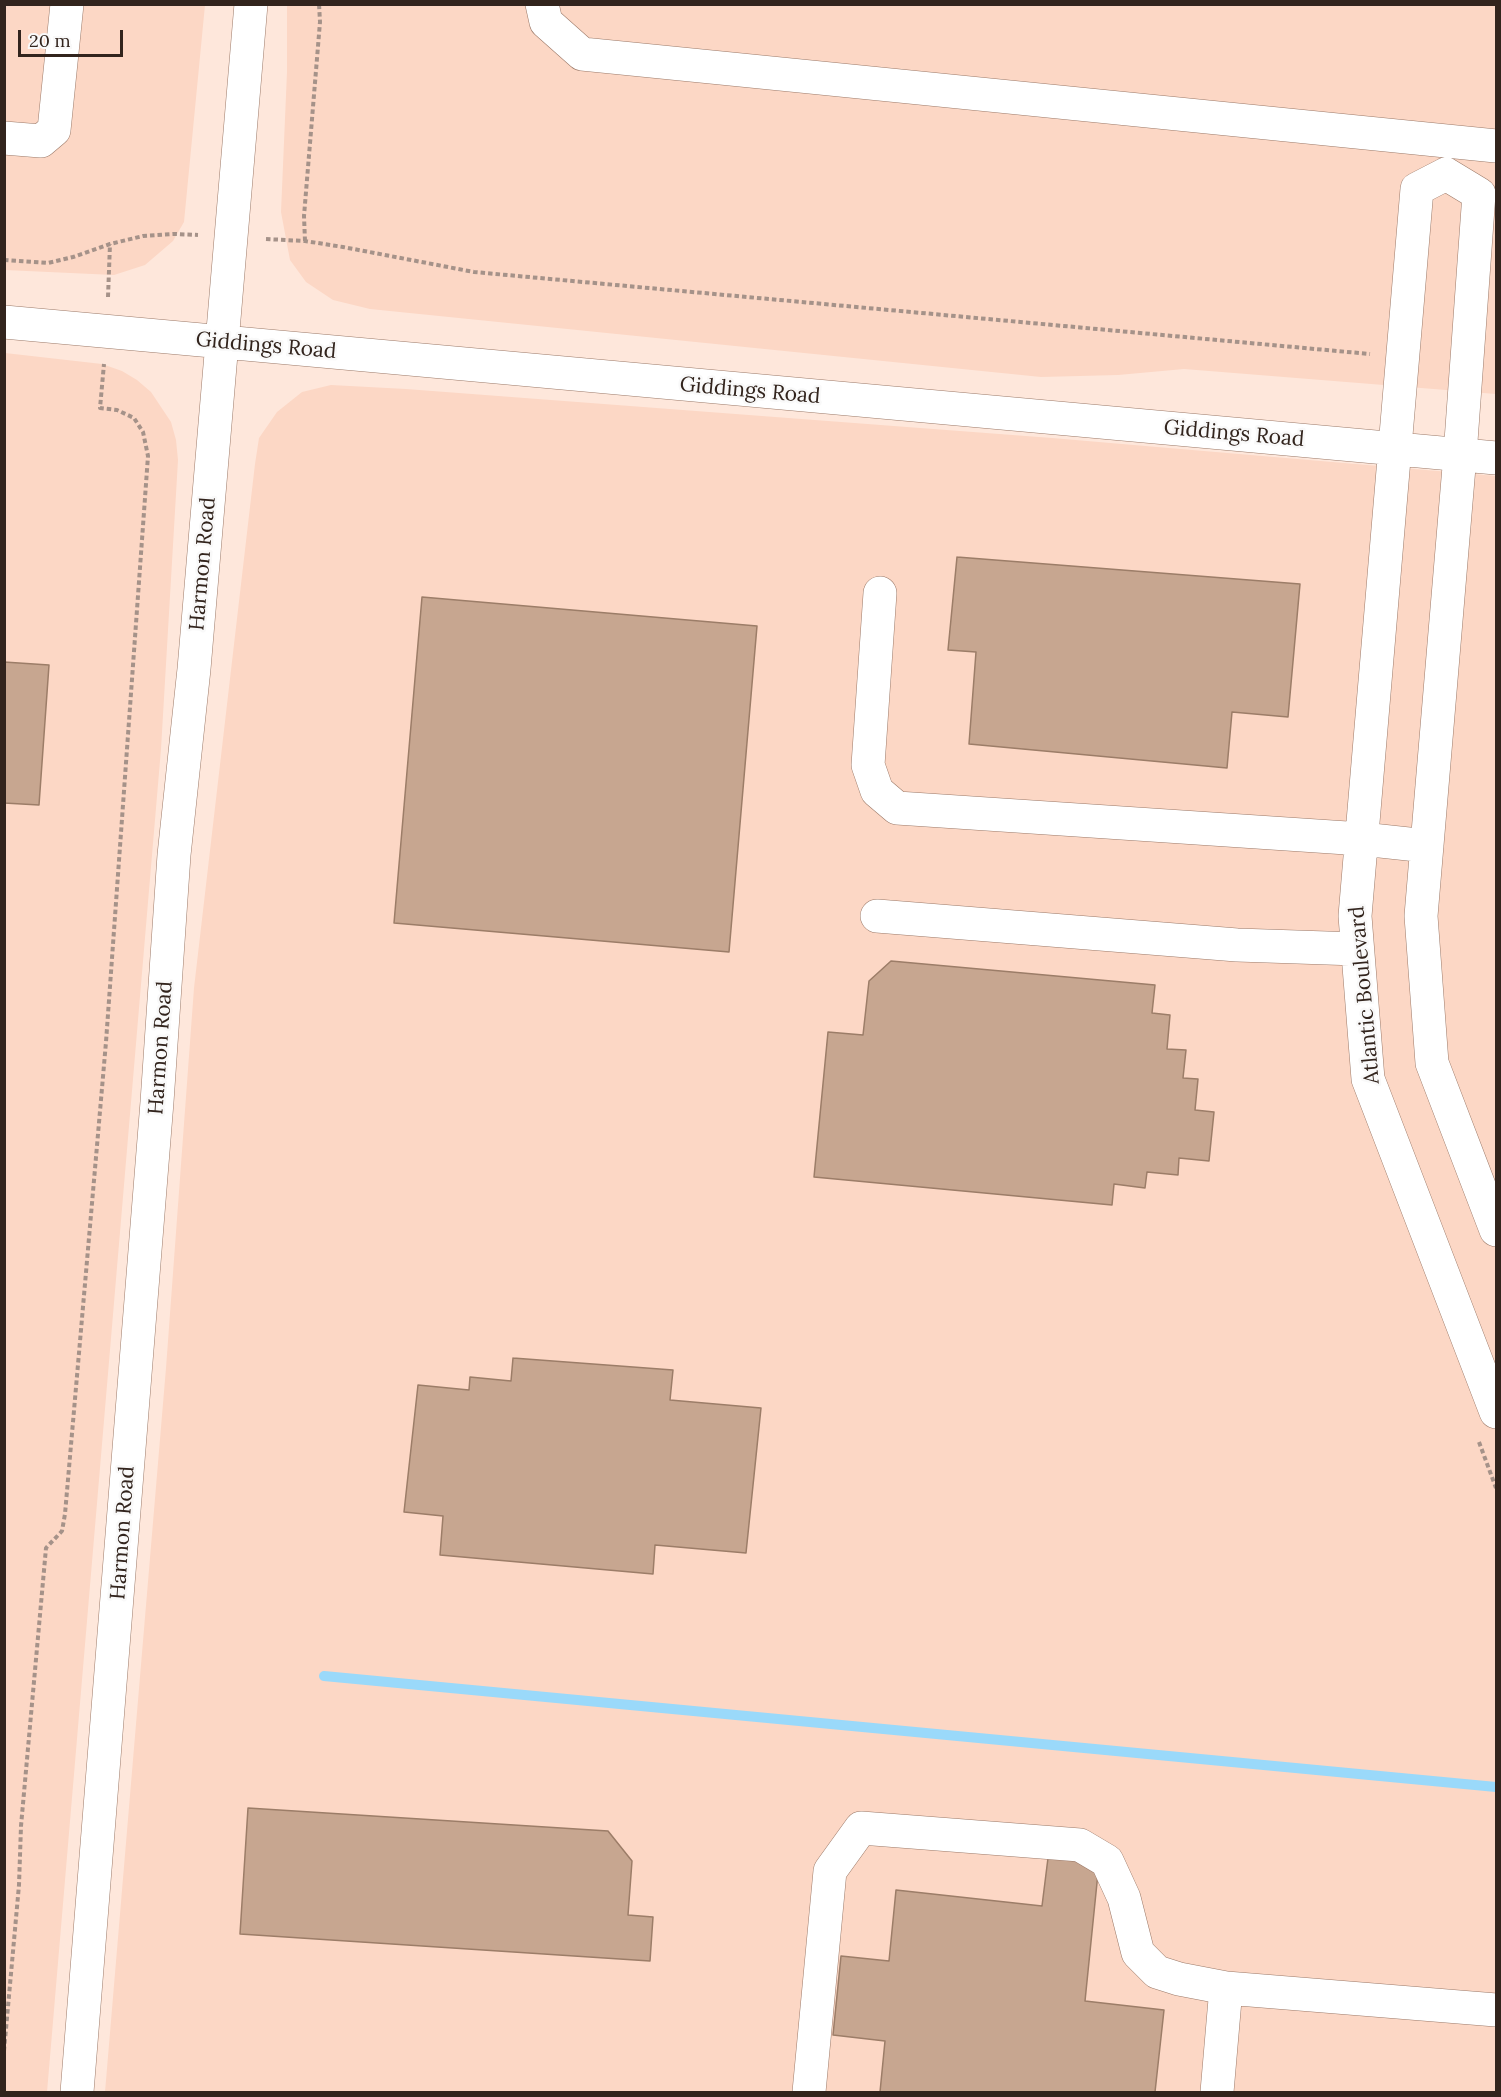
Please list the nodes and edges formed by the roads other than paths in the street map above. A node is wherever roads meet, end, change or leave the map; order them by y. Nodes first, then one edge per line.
1 (67, 4) edge
2 (251, 4) edge
3 (542, 4) edge
4 (4, 138) edge
5 (1449, 141) junction
6 (1497, 146) edge
7 (1446, 174) junction
8 (4, 322) edge
9 (222, 342) junction
10 (1395, 449) junction
11 (1460, 455) junction
12 (1497, 458) edge
13 (880, 593) dead end
14 (1362, 839) junction
15 (1427, 846) junction
16 (878, 916) dead end
17 (1357, 949) junction
18 (1497, 1230) edge
19 (1497, 1412) edge
20 (1226, 1988) junction
21 (1497, 2010) edge
22 (77, 2092) edge
23 (809, 2092) edge
24 (1217, 2092) edge

1 - 4 street
2 - 9 street, Harmon Road
3 - 5 street
5 - 6 street
5 - 7 street
7 - 10 street, Atlantic Boulevard
7 - 11 street
8 - 9 street, Giddings Road
9 - 10 street, Giddings Road
9 - 22 street, Harmon Road
10 - 11 street, Giddings Road
10 - 14 street, Atlantic Boulevard
11 - 12 street, Giddings Road
11 - 15 street
13 - 14 street
14 - 15 street
14 - 17 street, Atlantic Boulevard
15 - 18 street
16 - 17 street
17 - 19 street, Atlantic Boulevard
20 - 21 street
20 - 23 street
20 - 24 street

